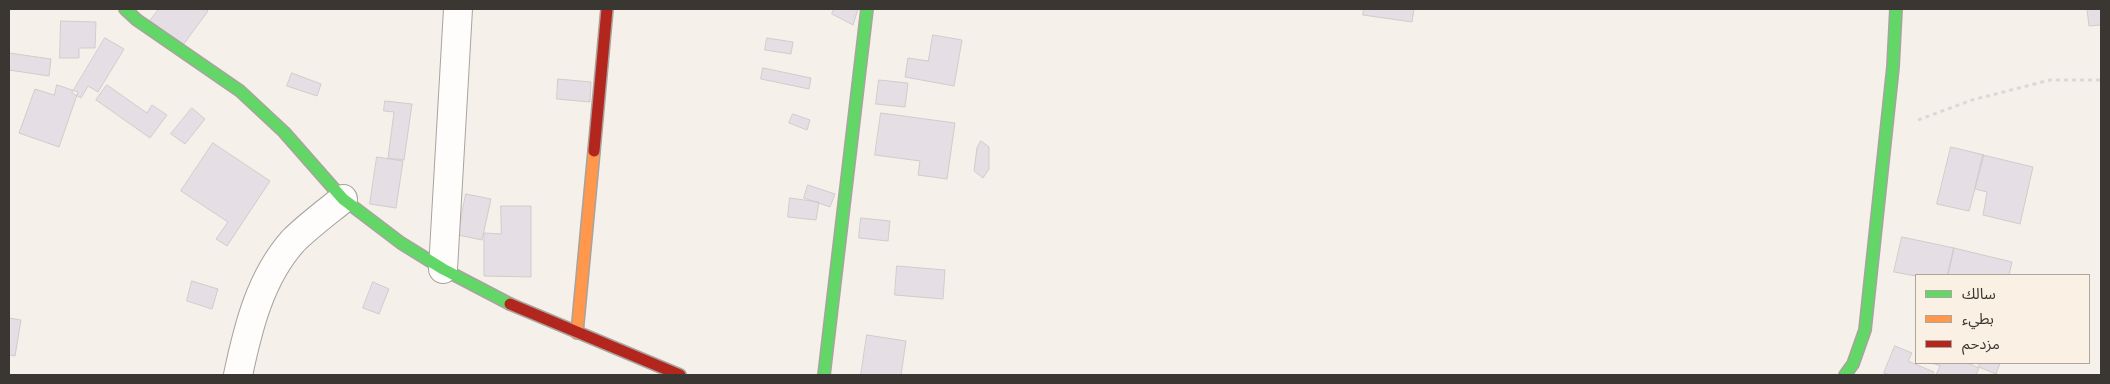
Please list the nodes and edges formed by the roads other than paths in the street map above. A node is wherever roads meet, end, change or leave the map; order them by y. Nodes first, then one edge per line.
1 (125, 9) edge
2 (458, 9) edge
3 (607, 9) edge
4 (867, 9) edge
5 (1896, 9) edge
6 (343, 198) junction
7 (443, 269) junction
8 (577, 333) junction
9 (238, 375) edge
10 (680, 375) edge
11 (824, 375) edge
12 (1845, 375) edge

1 - 6 street
2 - 7 street
3 - 8 street
4 - 11 street
5 - 12 street
6 - 7 street
6 - 9 street
7 - 8 street
8 - 10 street

